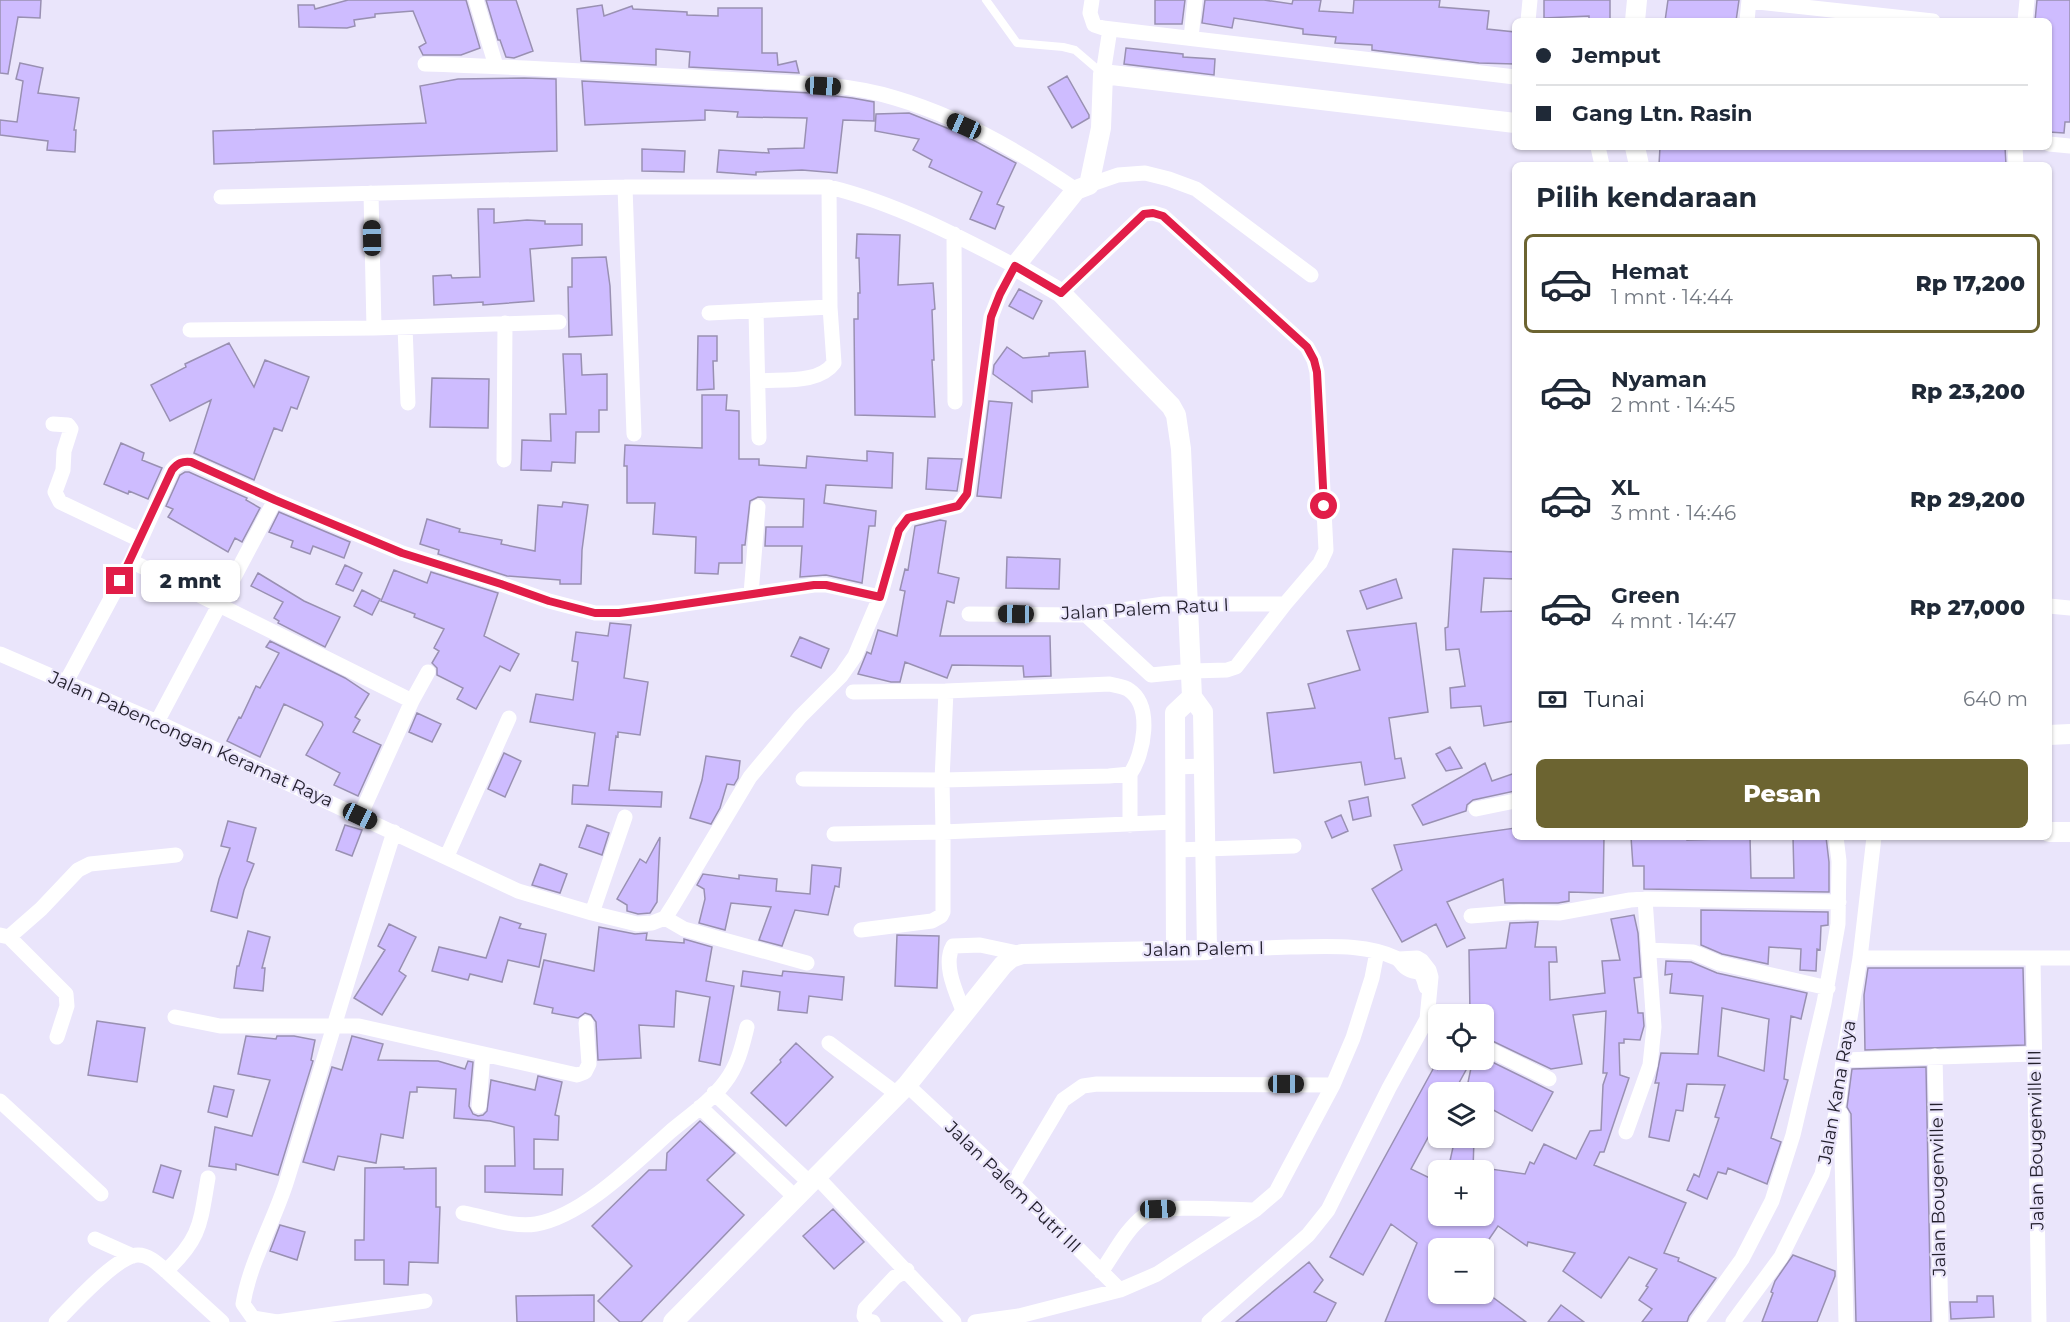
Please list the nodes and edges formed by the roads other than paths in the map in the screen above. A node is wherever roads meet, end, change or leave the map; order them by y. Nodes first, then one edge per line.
1 (476, 0) edge
2 (987, 0) edge
3 (1092, 0) edge
4 (1195, 0) edge
5 (1530, 0) edge
6 (1637, 0) edge
7 (1749, 0) edge
8 (2027, 0) edge
9 (1528, 18) edge
10 (1635, 18) edge
11 (1747, 18) edge
12 (1907, 18) edge
13 (2025, 18) edge
14 (1110, 29) junction
15 (1191, 38) junction
16 (425, 64) dead end
17 (496, 66) junction
18 (1103, 74) junction
19 (1512, 77) edge
20 (1512, 123) edge
21 (2052, 144) edge
22 (2070, 146) edge
23 (1086, 181) junction
24 (625, 187) junction
25 (829, 187) junction
26 (371, 193) junction
27 (220, 197) dead end
28 (954, 234) junction
29 (1015, 266) junction
30 (1311, 275) dead end
31 (1061, 293) junction
32 (830, 307) junction
33 (756, 311) junction
34 (709, 313) dead end
35 (559, 322) dead end
36 (506, 323) junction
37 (405, 327) junction
38 (374, 328) junction
39 (190, 330) dead end
40 (759, 381) junction
41 (955, 402) dead end
42 (408, 403) dead end
43 (53, 424) dead end
44 (634, 434) dead end
45 (759, 438) dead end
46 (504, 460) dead end
47 (275, 500) junction
48 (758, 507) dead end
49 (140, 540) junction
50 (131, 561) junction
51 (752, 594) junction
52 (880, 597) junction
53 (220, 604) junction
54 (1187, 604) junction
55 (1285, 604) junction
56 (2052, 606) edge
57 (2070, 608) edge
58 (969, 614) dead end
59 (1086, 615) junction
60 (0, 654) edge
61 (1192, 671) junction
62 (428, 672) dead end
63 (66, 682) junction
64 (946, 691) junction
65 (853, 692) dead end
66 (1192, 697) junction
67 (412, 701) junction
68 (509, 718) dead end
69 (157, 722) junction
70 (2070, 734) edge
71 (2052, 735) edge
72 (1175, 766) junction
73 (1204, 766) junction
74 (1130, 774) junction
75 (803, 779) dead end
76 (942, 780) junction
77 (1512, 802) edge
78 (1476, 809) dead end
79 (360, 816) junction
80 (625, 817) dead end
81 (1175, 822) junction
82 (1130, 825) junction
83 (394, 832) junction
84 (943, 832) junction
85 (2052, 832) edge
86 (2070, 832) edge
87 (834, 834) dead end
88 (1836, 840) edge
89 (1874, 840) edge
90 (1294, 846) dead end
91 (1206, 849) junction
92 (1176, 850) junction
93 (176, 855) dead end
94 (447, 856) junction
95 (1645, 899) junction
96 (1839, 902) junction
97 (592, 914) junction
98 (1471, 916) dead end
99 (665, 918) junction
100 (861, 930) dead end
101 (5, 936) edge
102 (1176, 950) junction
103 (1207, 950) junction
104 (1649, 950) junction
105 (1022, 954) junction
106 (1389, 956) junction
107 (1860, 958) junction
108 (2033, 958) junction
109 (2070, 958) edge
110 (807, 963) dead end
111 (1828, 988) junction
112 (1432, 1004) edge
113 (964, 1013) junction
114 (175, 1017) dead end
115 (586, 1023) dead end
116 (1428, 1023) edge
117 (333, 1025) junction
118 (747, 1027) dead end
119 (57, 1037) dead end
120 (829, 1043) dead end
121 (1494, 1052) edge
122 (483, 1054) junction
123 (2035, 1054) junction
124 (1935, 1056) junction
125 (1843, 1060) junction
126 (1549, 1079) dead end
127 (1333, 1084) junction
128 (902, 1089) junction
129 (714, 1093) junction
130 (1839, 1100) junction
131 (0, 1101) edge
132 (479, 1106) dead end
133 (700, 1107) junction
134 (1626, 1132) dead end
135 (208, 1178) dead end
136 (813, 1180) junction
137 (1013, 1184) junction
138 (100, 1194) dead end
139 (796, 1198) junction
140 (1255, 1210) junction
141 (463, 1213) dead end
142 (95, 1239) dead end
143 (134, 1256) junction
144 (907, 1270) junction
145 (166, 1271) junction
146 (1101, 1272) junction
147 (1120, 1290) junction
148 (425, 1300) dead end
149 (56, 1322) edge
150 (222, 1322) edge
151 (673, 1322) edge
152 (873, 1322) edge
153 (954, 1322) edge
154 (975, 1322) edge
155 (1209, 1322) edge
156 (1697, 1322) edge
157 (1733, 1322) edge
158 (1846, 1322) edge
159 (1941, 1322) edge
160 (2039, 1322) edge

1 - 17 street
2 - 18 lane
3 - 14 street
4 - 15 street
5 - 9 street
6 - 10 street
7 - 11 street
7 - 12 street
8 - 13 street
14 - 15 street
14 - 18 street
15 - 19 street
16 - 17 street
17 - 23 street
18 - 20 street
18 - 23 street
21 - 22 street
23 - 29 street
23 - 30 street
24 - 25 street
24 - 26 street
24 - 44 street
25 - 28 street
25 - 32 street
26 - 27 street
26 - 38 street
28 - 29 street
28 - 41 street
29 - 31 street
29 - 52 street
31 - 54 street
31 - 55 street
32 - 33 street
32 - 40 street
33 - 34 street
33 - 40 street
35 - 36 street
36 - 37 street
36 - 46 street
37 - 38 street
37 - 42 street
38 - 39 street
40 - 45 street
43 - 49 street
47 - 49 street
47 - 51 street
47 - 53 street
48 - 51 street
49 - 50 street
50 - 53 street
50 - 63 street
51 - 52 street
52 - 99 street
53 - 67 street
53 - 69 street
54 - 55 street, Jalan Palem Ratu I
54 - 59 street, Jalan Palem Ratu I
54 - 61 street
55 - 61 street
56 - 57 street
58 - 59 street, Jalan Palem Ratu I
59 - 61 street
60 - 63 street, Jalan Pabencongan Keramat Raya
61 - 66 street
62 - 67 street
63 - 69 street, Jalan Pabencongan Keramat Raya
64 - 65 street
64 - 74 street
64 - 76 street
66 - 72 street
66 - 73 street
67 - 79 street
68 - 94 street
69 - 79 street, Jalan Pabencongan Keramat Raya
70 - 71 street
72 - 73 street
72 - 81 street
73 - 91 street
74 - 76 street
74 - 82 street
75 - 76 street
76 - 84 street
77 - 78 street
79 - 83 street, Jalan Pabencongan Keramat Raya
80 - 97 street
81 - 82 street
81 - 92 street
82 - 84 street
83 - 94 street, Jalan Pabencongan Keramat Raya
83 - 117 street
84 - 87 street
84 - 100 street
85 - 86 street
88 - 96 street
89 - 107 street, Jalan Kana Raya
90 - 91 street
91 - 92 street
91 - 103 street
92 - 102 street
93 - 101 street
94 - 97 street, Jalan Pabencongan Keramat Raya
95 - 96 street
95 - 98 street
95 - 104 street
96 - 111 street
97 - 99 street, Jalan Pabencongan Keramat Raya
99 - 110 street
101 - 119 street
102 - 103 street, Jalan Palem I
102 - 105 street, Jalan Palem I
103 - 106 street, Jalan Palem I
104 - 111 street
104 - 134 street
105 - 113 street
105 - 113 street, Jalan Palem I
106 - 112 street, Jalan Palem I
106 - 127 street
107 - 108 street
107 - 125 street, Jalan Kana Raya
108 - 109 street
108 - 123 street, Jalan Bougenville III
111 - 156 street
113 - 128 street
114 - 117 street
115 - 122 street
116 - 155 street
117 - 122 street
117 - 148 street
118 - 129 street
120 - 128 street, Jalan Palem Putri III
121 - 126 street
122 - 132 street
123 - 124 street
123 - 160 street, Jalan Bougenville III
124 - 125 street
124 - 159 street, Jalan Bougenville II
125 - 130 street, Jalan Kana Raya
127 - 137 street
127 - 140 street
128 - 136 street
128 - 137 street, Jalan Palem Putri III
129 - 133 street
129 - 136 street
130 - 157 street, Jalan Kana Raya
130 - 158 street
131 - 138 street
133 - 139 street
133 - 141 street
135 - 145 street
136 - 139 street
136 - 144 street
137 - 146 street, Jalan Palem Putri III
139 - 151 street
140 - 146 street
140 - 147 street
142 - 143 street
143 - 145 street
143 - 149 street
144 - 152 street
144 - 153 street
145 - 150 street
146 - 147 street, Jalan Palem Putri III
147 - 154 street

